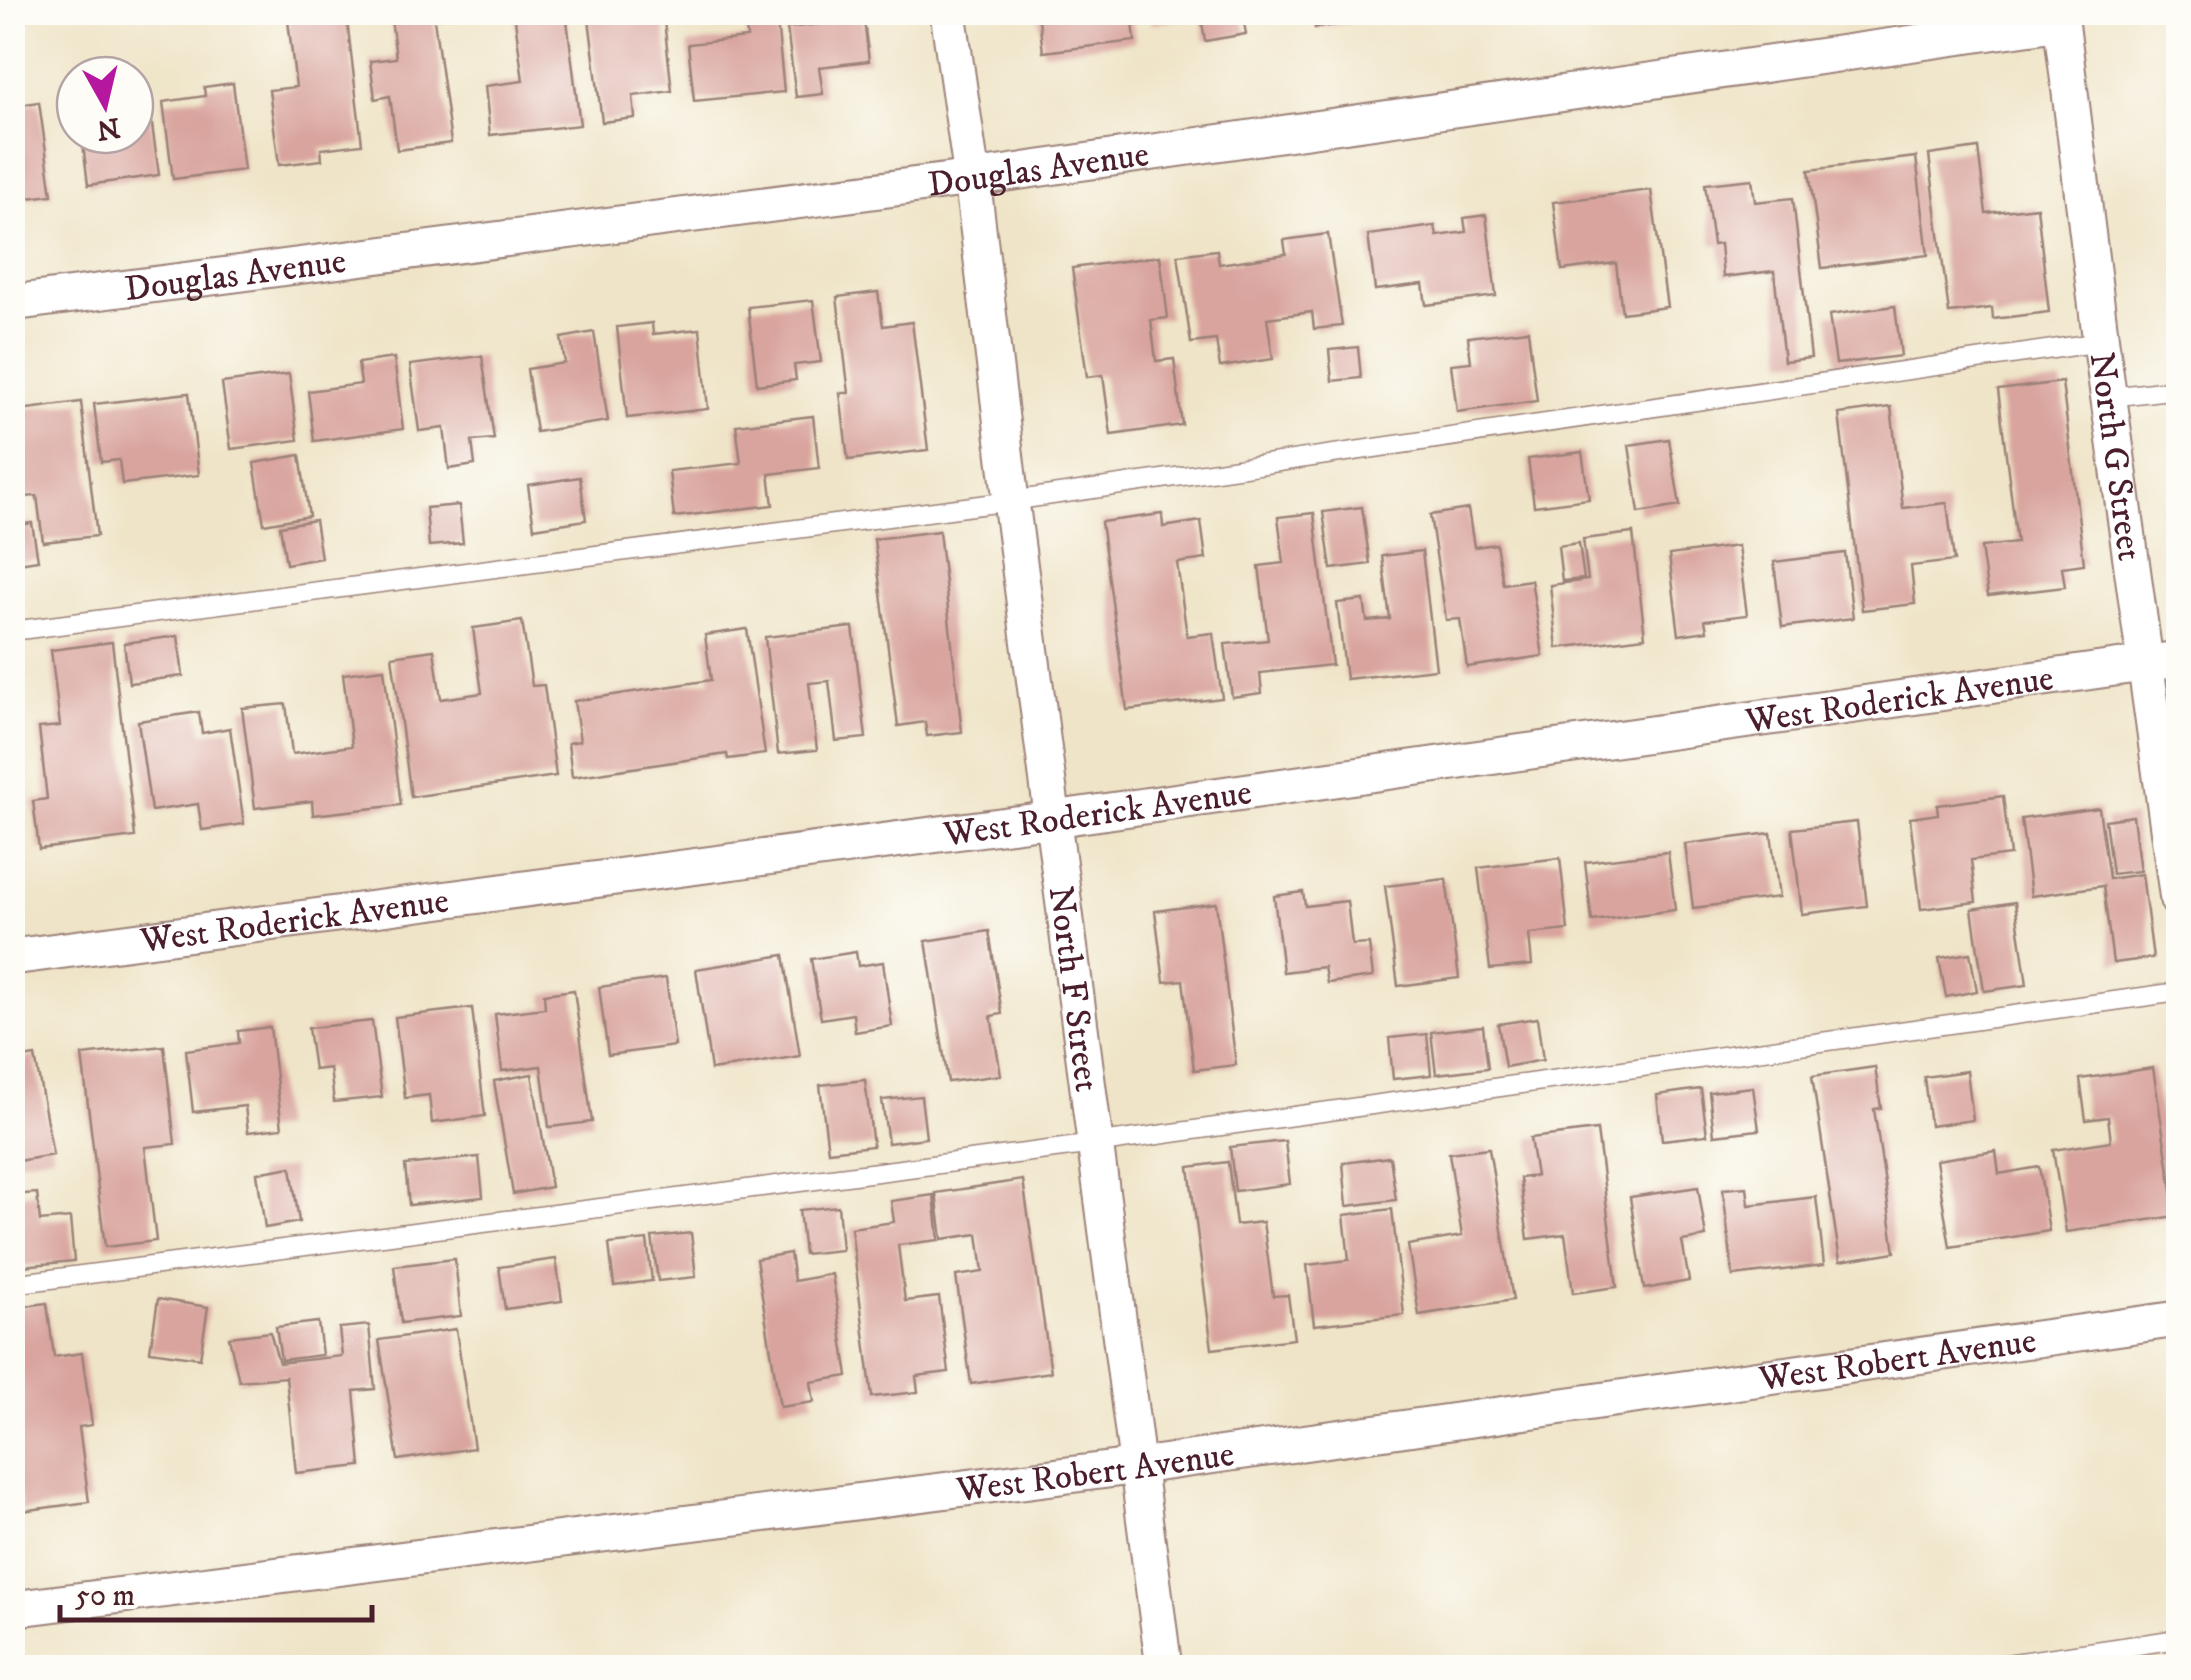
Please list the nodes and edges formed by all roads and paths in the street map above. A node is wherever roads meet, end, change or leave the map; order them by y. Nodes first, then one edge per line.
1 (948, 12) edge
2 (2060, 17) edge
3 (972, 178) junction
4 (12, 304) edge
5 (2101, 342) junction
6 (2178, 388) edge
7 (2110, 397) junction
8 (1011, 501) junction
9 (12, 631) edge
10 (2162, 661) edge
11 (1053, 819) junction
12 (2178, 900) edge
13 (12, 956) edge
14 (2178, 992) edge
15 (1094, 1144) junction
16 (12, 1284) edge
17 (2178, 1319) edge
18 (1139, 1466) junction
19 (12, 1609) edge
20 (2178, 1639) edge
21 (1164, 1668) edge
22 (1979, 1668) edge

1 - 3 street, North F Street
2 - 3 street, Douglas Avenue
2 - 5 street, North G Street
3 - 4 street, Douglas Avenue
3 - 8 street, North F Street
5 - 7 street, North G Street
5 - 8 lane
6 - 7 lane
7 - 10 street, North G Street
8 - 9 lane
8 - 11 street, North F Street
10 - 11 street, West Roderick Avenue
10 - 12 street, North G Street
11 - 13 street, West Roderick Avenue
11 - 15 street, North F Street
14 - 15 lane
15 - 16 lane
15 - 18 street, North F Street
17 - 18 street, West Robert Avenue
18 - 19 street, West Robert Avenue
18 - 21 street, North F Street
20 - 22 lane

